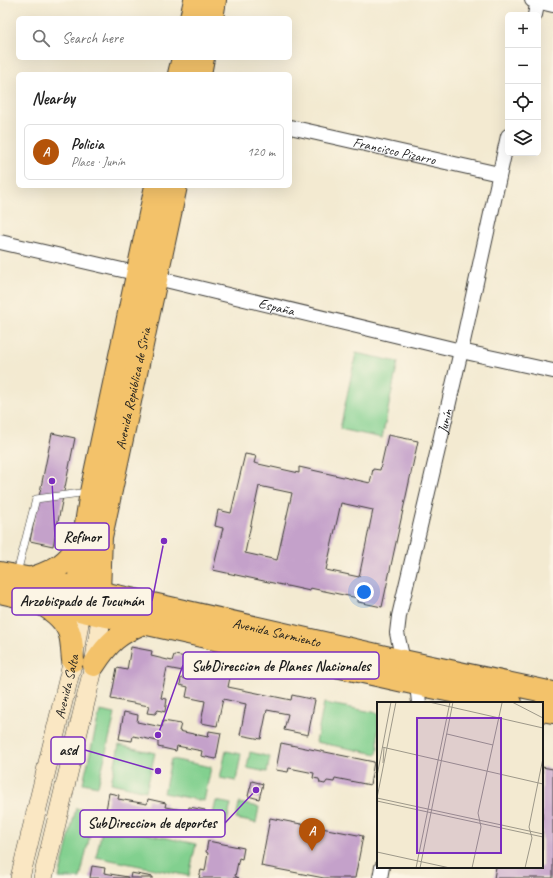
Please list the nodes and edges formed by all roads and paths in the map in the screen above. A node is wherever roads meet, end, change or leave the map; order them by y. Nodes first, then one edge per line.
1 (195, 0) edge
2 (215, 0) edge
3 (536, 4) edge
4 (553, 5) edge
5 (191, 16) edge
6 (212, 16) edge
7 (182, 60) edge
8 (203, 60) edge
9 (180, 72) edge
10 (200, 72) edge
11 (292, 127) edge
12 (505, 150) edge
13 (500, 174) junction
14 (156, 188) edge
15 (175, 188) edge
16 (0, 242) edge
17 (147, 276) junction
18 (461, 351) junction
19 (553, 371) edge
20 (91, 492) junction
21 (93, 532) junction
22 (18, 582) edge
23 (89, 590) junction
24 (0, 592) edge
25 (135, 600) junction
26 (91, 613) junction
27 (142, 623) junction
28 (73, 660) junction
29 (403, 661) junction
30 (94, 665) junction
31 (418, 693) edge
32 (553, 693) edge
33 (502, 702) edge
34 (543, 710) edge
35 (553, 712) edge
36 (382, 868) edge
37 (20, 878) edge
38 (43, 878) edge
39 (380, 878) edge

1 - 5 main road
2 - 6 main road
3 - 4 street
7 - 9 main road
8 - 10 main road
11 - 13 street, Francisco Pizarro
12 - 13 street, Junín
13 - 18 street, Junín
14 - 17 main road, Avenida República de Siria
15 - 17 main road, Avenida República de Siria
16 - 17 street, España
17 - 18 street, España
17 - 20 main road, Avenida República de Siria
17 - 21 main road, Avenida República de Siria
18 - 19 street, España
18 - 29 street, Junín
20 - 21 main road, Avenida República de Siria
20 - 22 lane
21 - 22 main road
21 - 23 main road, Avenida República de Siria
21 - 25 main road
22 - 23 main road, Avenida Sarmiento
22 - 24 main road, Avenida Sarmiento
22 - 26 main road, Avenida Sarmiento
22 - 28 main road
23 - 25 main road, Avenida Sarmiento
23 - 26 main road, Avenida Salta
25 - 29 main road, Avenida Sarmiento
26 - 27 main road, Avenida Sarmiento
26 - 28 main road, Avenida Salta
26 - 30 main road, Avenida Salta
27 - 30 main road
27 - 31 main road, Avenida Sarmiento
28 - 37 main road, Avenida Salta
29 - 31 street, Junín
29 - 32 main road, Avenida Sarmiento
30 - 38 main road, Avenida Salta
31 - 33 main road, Avenida Sarmiento
34 - 35 main road
36 - 39 street

